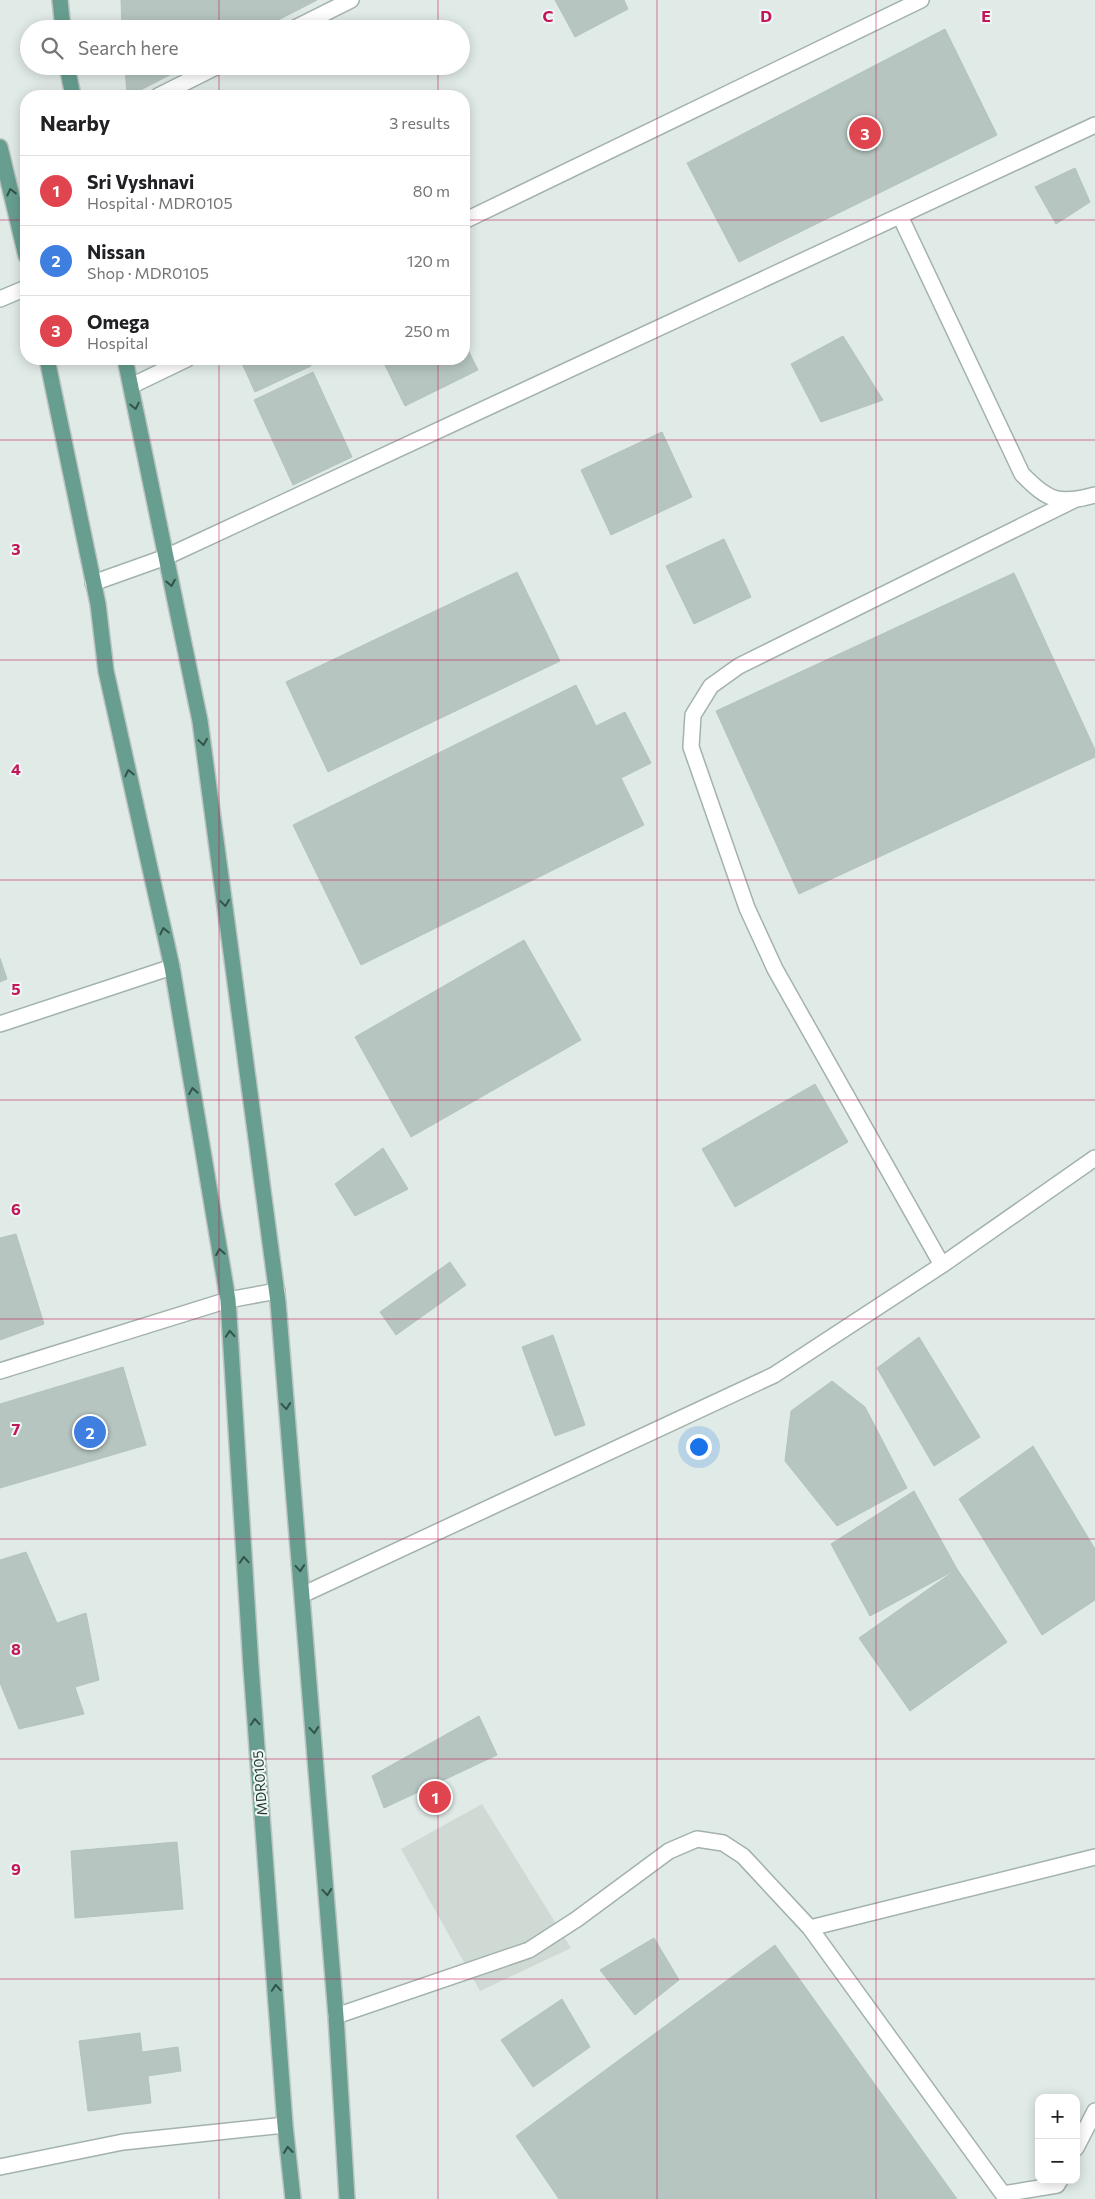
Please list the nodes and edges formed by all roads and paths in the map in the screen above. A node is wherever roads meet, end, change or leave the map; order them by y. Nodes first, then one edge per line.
1 (60, 0) edge
2 (351, 0) edge
3 (921, 0) edge
4 (61, 20) edge
5 (311, 20) edge
6 (68, 75) edge
7 (200, 75) edge
8 (71, 90) edge
9 (170, 90) edge
10 (1095, 125) edge
11 (0, 148) edge
12 (900, 216) junction
13 (470, 218) edge
14 (20, 231) edge
15 (20, 291) edge
16 (0, 299) edge
17 (48, 365) edge
18 (126, 365) edge
19 (174, 365) edge
20 (131, 386) junction
21 (1095, 495) edge
22 (1074, 500) junction
23 (166, 558) junction
24 (93, 583) junction
25 (172, 967) junction
26 (0, 1024) edge
27 (1095, 1158) edge
28 (942, 1266) junction
29 (277, 1291) junction
30 (228, 1300) junction
31 (0, 1371) edge
32 (302, 1594) junction
33 (1095, 1857) edge
34 (810, 1928) junction
35 (336, 2016) junction
36 (1095, 2111) edge
37 (285, 2126) junction
38 (1080, 2140) edge
39 (0, 2167) edge
40 (1058, 2184) edge
41 (293, 2199) edge
42 (347, 2199) edge

1 - 4 main road
2 - 5 street
3 - 13 street
6 - 8 main road
7 - 9 street
10 - 12 street
14 -> 11 main road
12 - 22 street
12 - 23 street
15 - 16 street
17 - 24 main road, MDR0105
18 - 20 main road
19 - 20 street
20 -> 23 main road
21 - 22 street
22 - 28 street
23 - 24 street
23 -> 29 main road
25 -> 24 main road, MDR0105
25 - 26 street
30 -> 25 main road, MDR0105
27 - 28 street
28 - 32 street
29 - 30 street
29 -> 32 main road
30 - 31 street
37 -> 30 main road, MDR0105
32 -> 35 main road
33 - 34 street
34 - 35 street
34 - 40 street
35 - 42 main road
36 - 38 street
37 - 39 street
41 -> 37 main road, MDR0105

